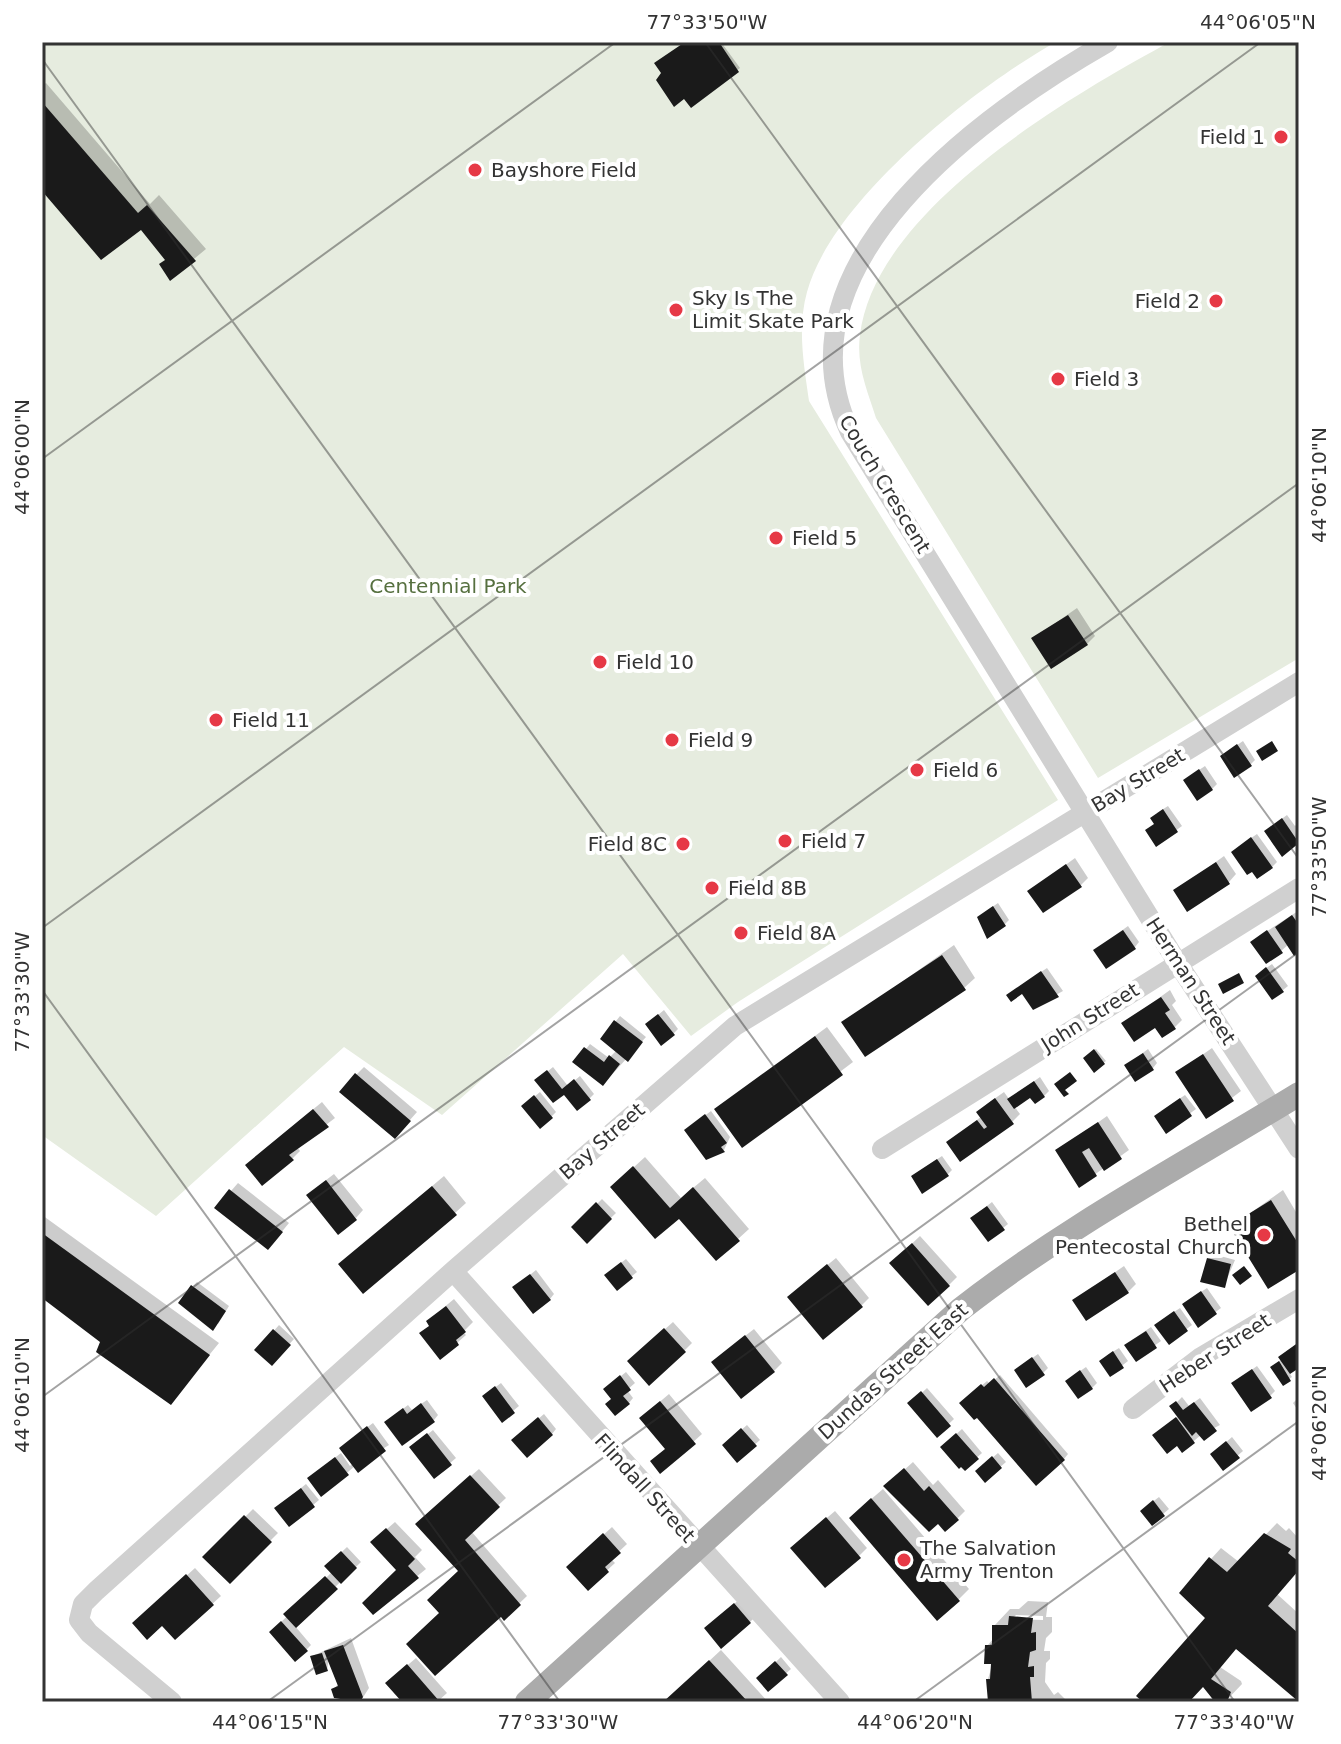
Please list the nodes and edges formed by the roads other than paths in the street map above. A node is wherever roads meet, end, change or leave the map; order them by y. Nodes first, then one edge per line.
1 (1108, 42) edge
2 (1299, 682) edge
3 (1086, 812) junction
4 (1299, 888) edge
5 (1177, 962) junction
6 (1299, 1094) edge
7 (1274, 1110) junction
8 (882, 1149) dead end
9 (1299, 1149) edge
10 (453, 1271) junction
11 (1299, 1299) edge
12 (1133, 1409) dead end
13 (698, 1546) junction
14 (172, 1702) edge
15 (527, 1702) edge
16 (840, 1702) edge

1 - 3 street, Couch Crescent
2 - 3 street, Bay Street
3 - 5 street, Herman Street
3 - 10 street, Bay Street
4 - 5 street, John Street
5 - 7 street, Herman Street
5 - 8 street, John Street
6 - 7 main road, Dundas Street East
7 - 9 street, Herman Street
7 - 13 main road, Dundas Street East
10 - 13 street, Flindall Street
10 - 14 street, Bay Street
11 - 12 street, Heber Street
13 - 15 main road, Dundas Street East
13 - 16 street, Flindall Street

